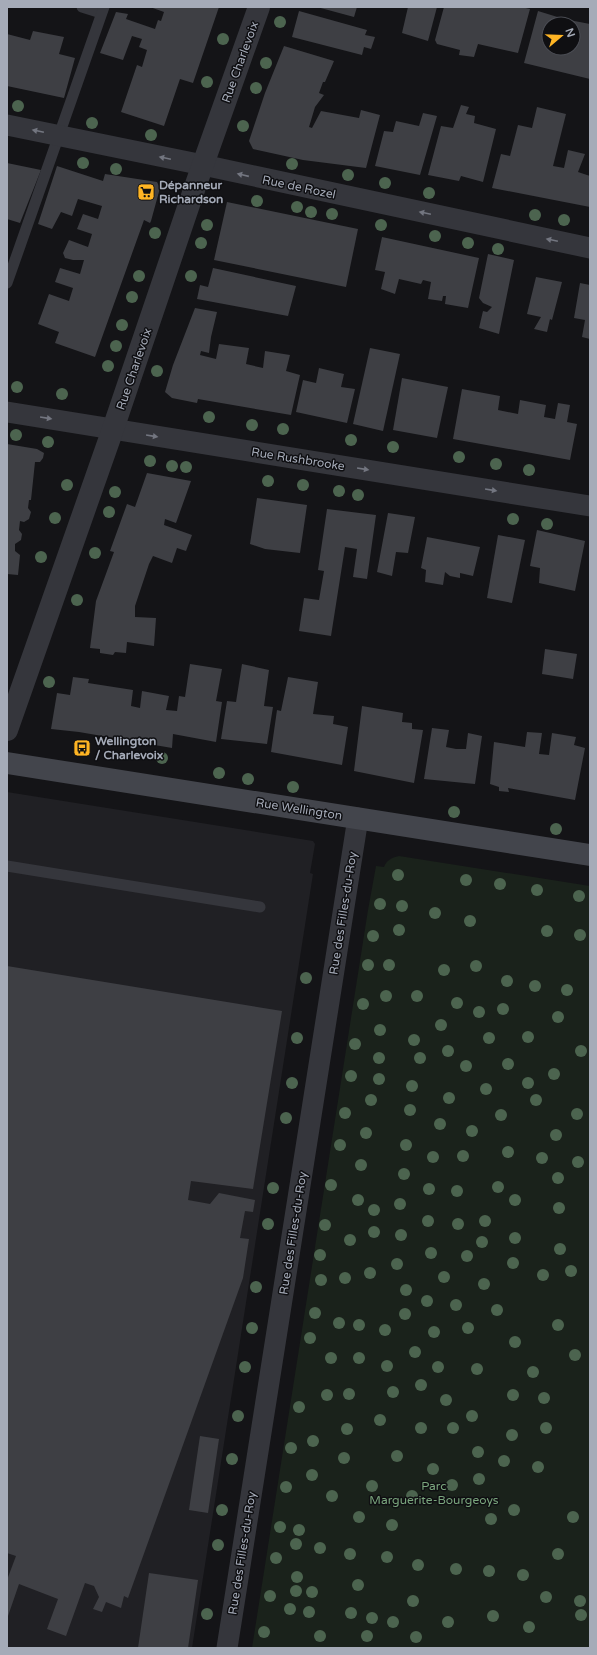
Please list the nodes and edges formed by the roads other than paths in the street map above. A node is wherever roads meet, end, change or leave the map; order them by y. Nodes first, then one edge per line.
1 (82, 7) edge
2 (260, 7) edge
3 (103, 10) edge
4 (7, 125) edge
5 (59, 136) junction
6 (203, 165) junction
7 (590, 248) edge
8 (9, 269) edge
9 (7, 283) edge
10 (7, 412) edge
11 (113, 429) junction
12 (590, 506) edge
13 (7, 730) edge
14 (7, 763) edge
15 (358, 818) junction
16 (590, 856) edge
17 (7, 866) edge
18 (260, 907) dead end
19 (227, 1648) edge

1 - 3 lane
2 - 6 street, Rue Charlevoix
3 - 5 lane
5 -> 4 street, Rue de Rozel
6 -> 5 street, Rue de Rozel
5 - 8 lane
7 -> 6 street, Rue de Rozel
6 - 11 street, Rue Charlevoix
8 - 9 lane
10 -> 11 street, Rue Rushbrooke
11 -> 12 street, Rue Rushbrooke
11 - 13 street, Rue Charlevoix
14 - 15 main road, Rue Wellington
15 - 16 main road, Rue Wellington
15 - 19 street, Rue des Filles-du-Roy
17 - 18 lane

